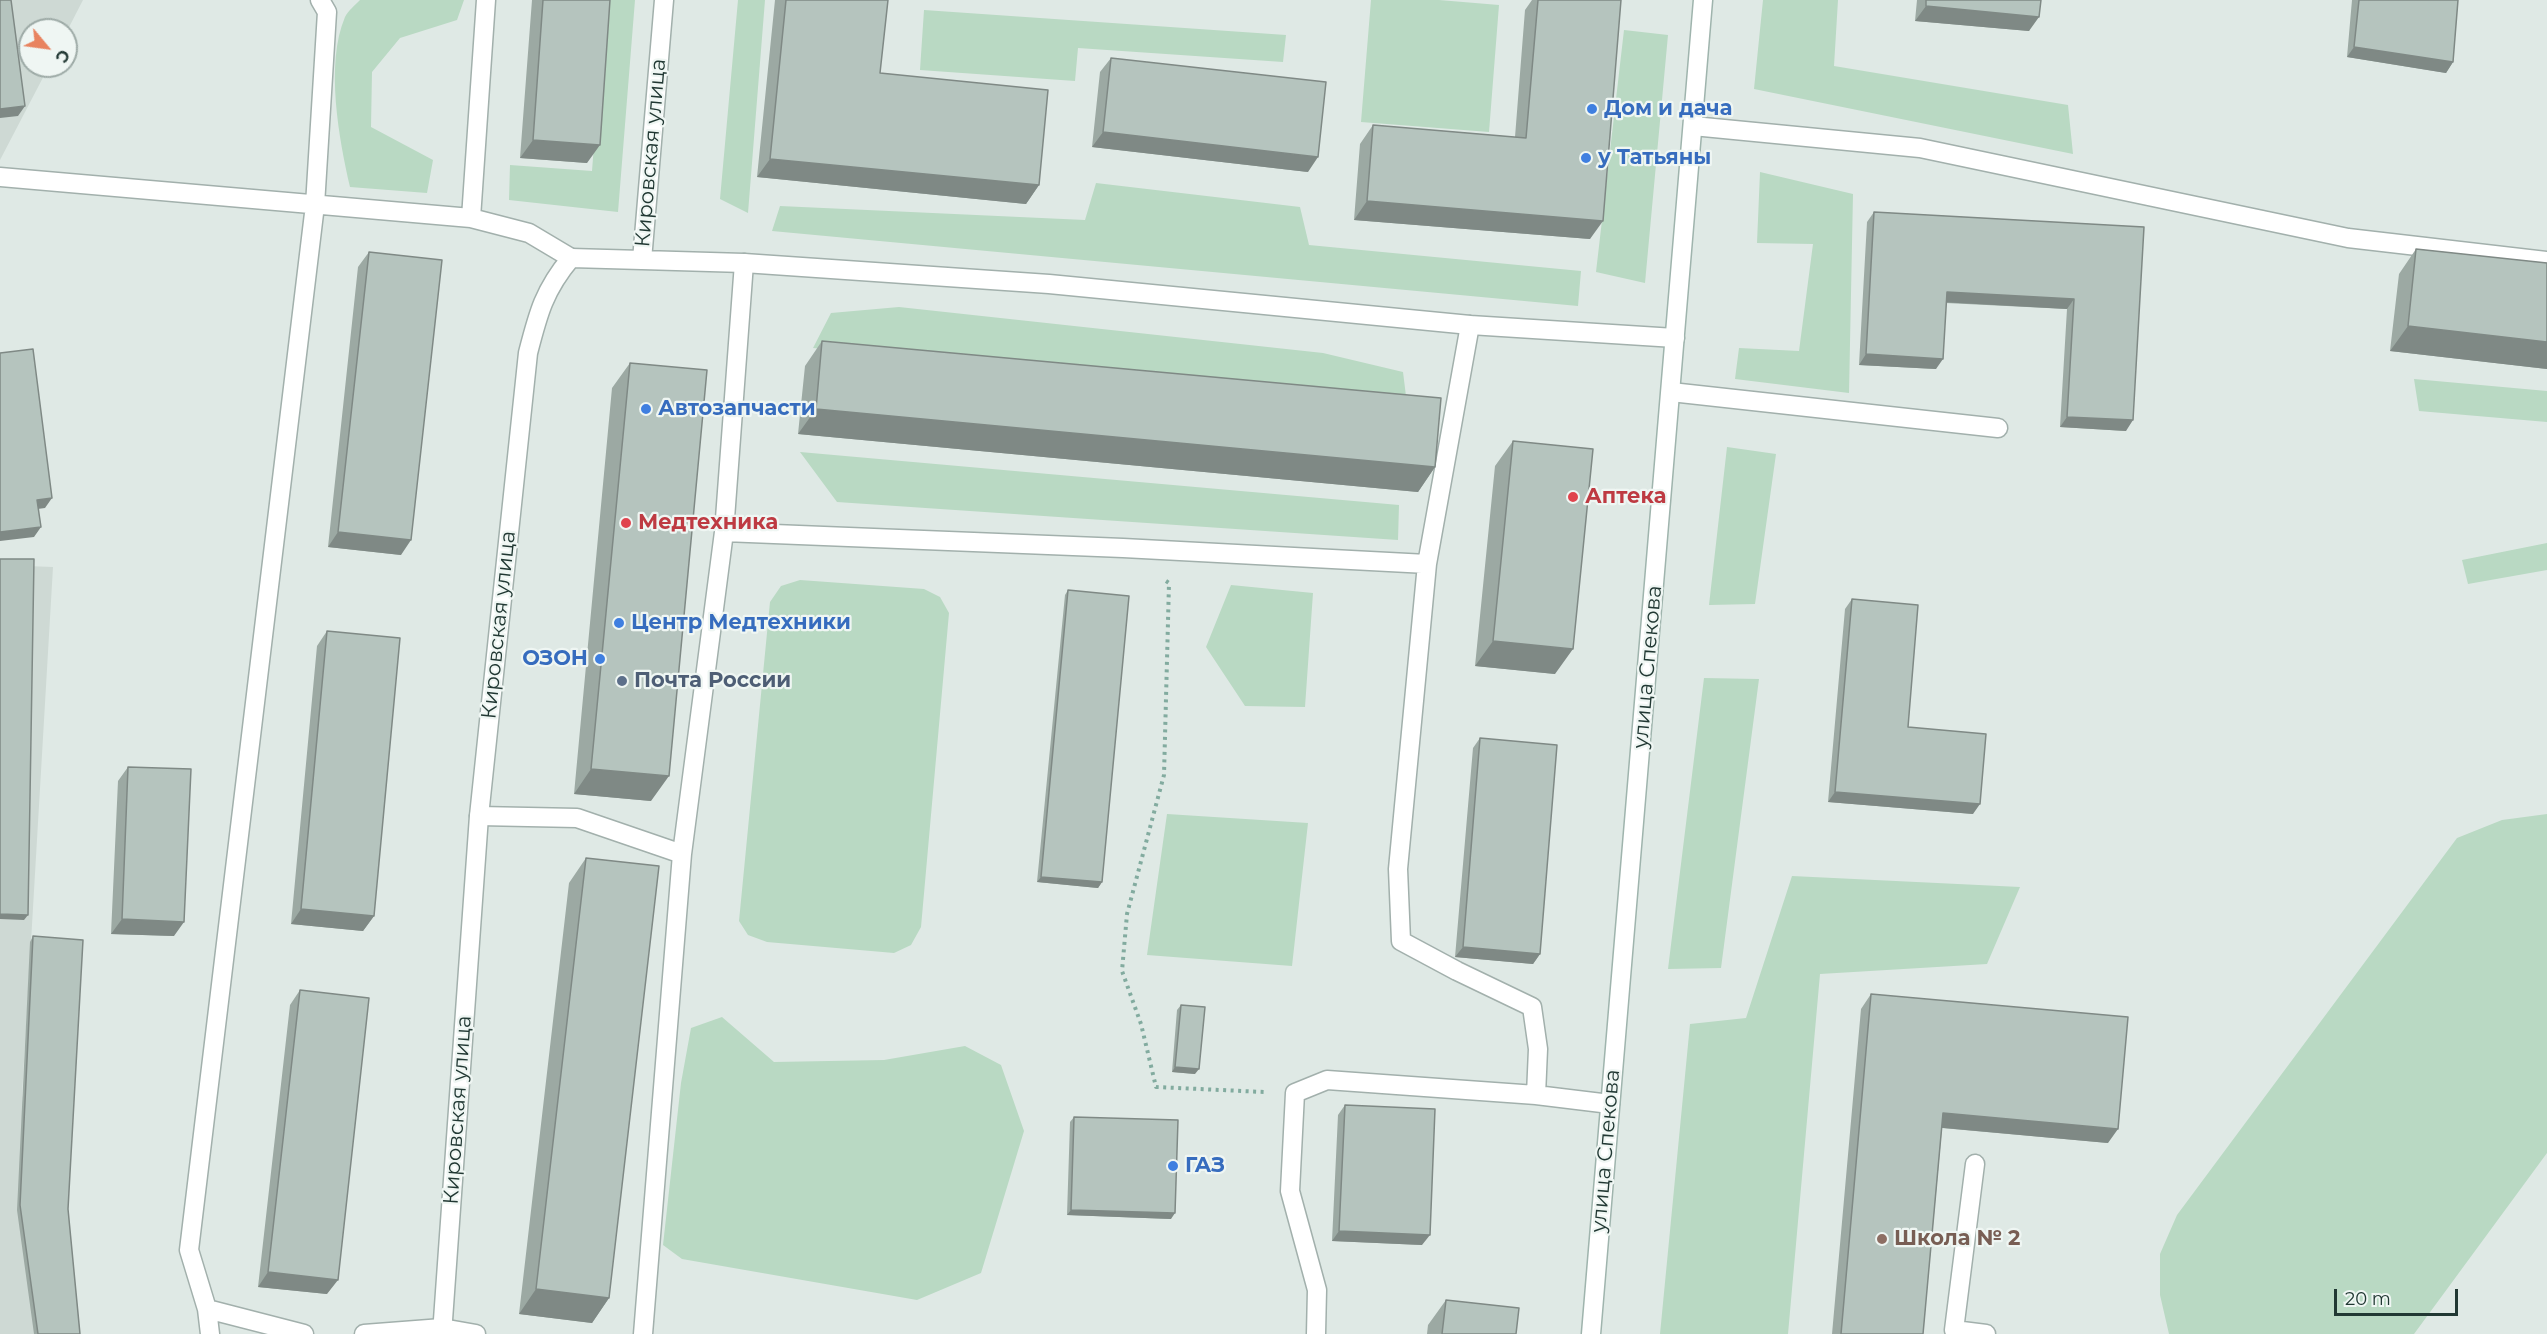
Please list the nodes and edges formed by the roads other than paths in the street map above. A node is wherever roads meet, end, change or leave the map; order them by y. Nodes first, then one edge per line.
1 (320, 0) edge
2 (486, 0) edge
3 (664, 0) edge
4 (1703, 0) edge
5 (1693, 126) junction
6 (0, 177) edge
7 (315, 206) junction
8 (471, 218) junction
9 (571, 258) junction
10 (642, 260) junction
11 (2547, 261) edge
12 (744, 263) junction
13 (1470, 325) junction
14 (1675, 338) junction
15 (1671, 392) junction
16 (1998, 428) dead end
17 (724, 532) junction
18 (1426, 564) junction
19 (479, 816) junction
20 (682, 854) junction
21 (1536, 1095) junction
22 (1610, 1104) junction
23 (1975, 1164) dead end
24 (207, 1309) junction
25 (442, 1331) edge
26 (210, 1334) edge
27 (304, 1334) edge
28 (364, 1334) edge
29 (476, 1334) edge
30 (643, 1334) edge
31 (1316, 1334) edge
32 (1591, 1334) edge
33 (1986, 1334) edge

1 - 7 street
2 - 8 street
3 - 10 street, Кировская улица
4 - 5 street, улица Спекова
5 - 11 street
5 - 14 street, улица Спекова
6 - 7 street
7 - 8 street
7 - 24 street
8 - 9 street
9 - 10 street, Кировская улица
9 - 19 street, Кировская улица
10 - 12 street
12 - 13 street
12 - 17 street
13 - 14 street
13 - 18 street
14 - 15 street, улица Спекова
15 - 16 street
15 - 22 street, улица Спекова
17 - 18 street
17 - 20 street
18 - 21 street
19 - 20 street
19 - 25 street, Кировская улица
20 - 30 street
21 - 22 street
21 - 31 street
22 - 32 street, улица Спекова
23 - 33 street
24 - 26 street
24 - 27 street
25 - 28 street
25 - 29 street

